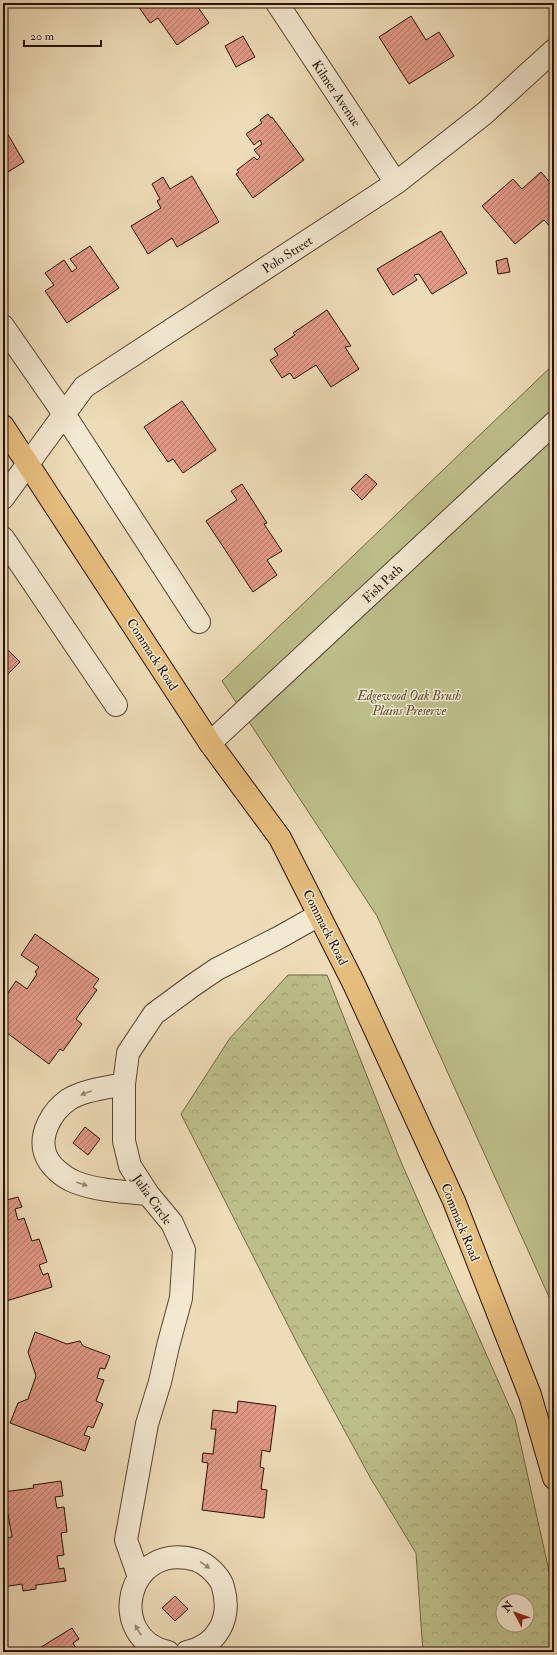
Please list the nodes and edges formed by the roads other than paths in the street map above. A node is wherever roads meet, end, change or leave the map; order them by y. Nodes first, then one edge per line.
1 (277, 3) edge
2 (554, 50) edge
3 (396, 183) junction
4 (3, 326) edge
5 (64, 414) junction
6 (554, 423) edge
7 (3, 426) edge
8 (28, 463) junction
9 (3, 498) edge
10 (3, 538) edge
11 (200, 622) dead end
12 (116, 705) dead end
13 (210, 743) junction
14 (319, 915) junction
15 (124, 1084) junction
16 (148, 1194) junction
17 (554, 1478) edge
18 (139, 1577) junction
19 (168, 1652) edge
20 (187, 1652) edge

1 - 3 street, Kilmer Avenue
2 - 3 street, Polo Street
3 - 5 street, Polo Street
4 - 5 street
5 - 8 street, Polo Street
5 - 11 street
6 - 13 street, Fish Path
7 - 8 main road, Commack Road
8 - 9 street, Polo Street
8 - 13 main road, Commack Road
10 - 12 street
13 - 14 main road, Commack Road
14 - 15 street, Julia Circle
14 - 17 main road, Commack Road
15 - 16 street, Julia Circle
15 -> 16 street
16 - 18 street, Julia Circle
19 -> 18 street
18 -> 20 street

